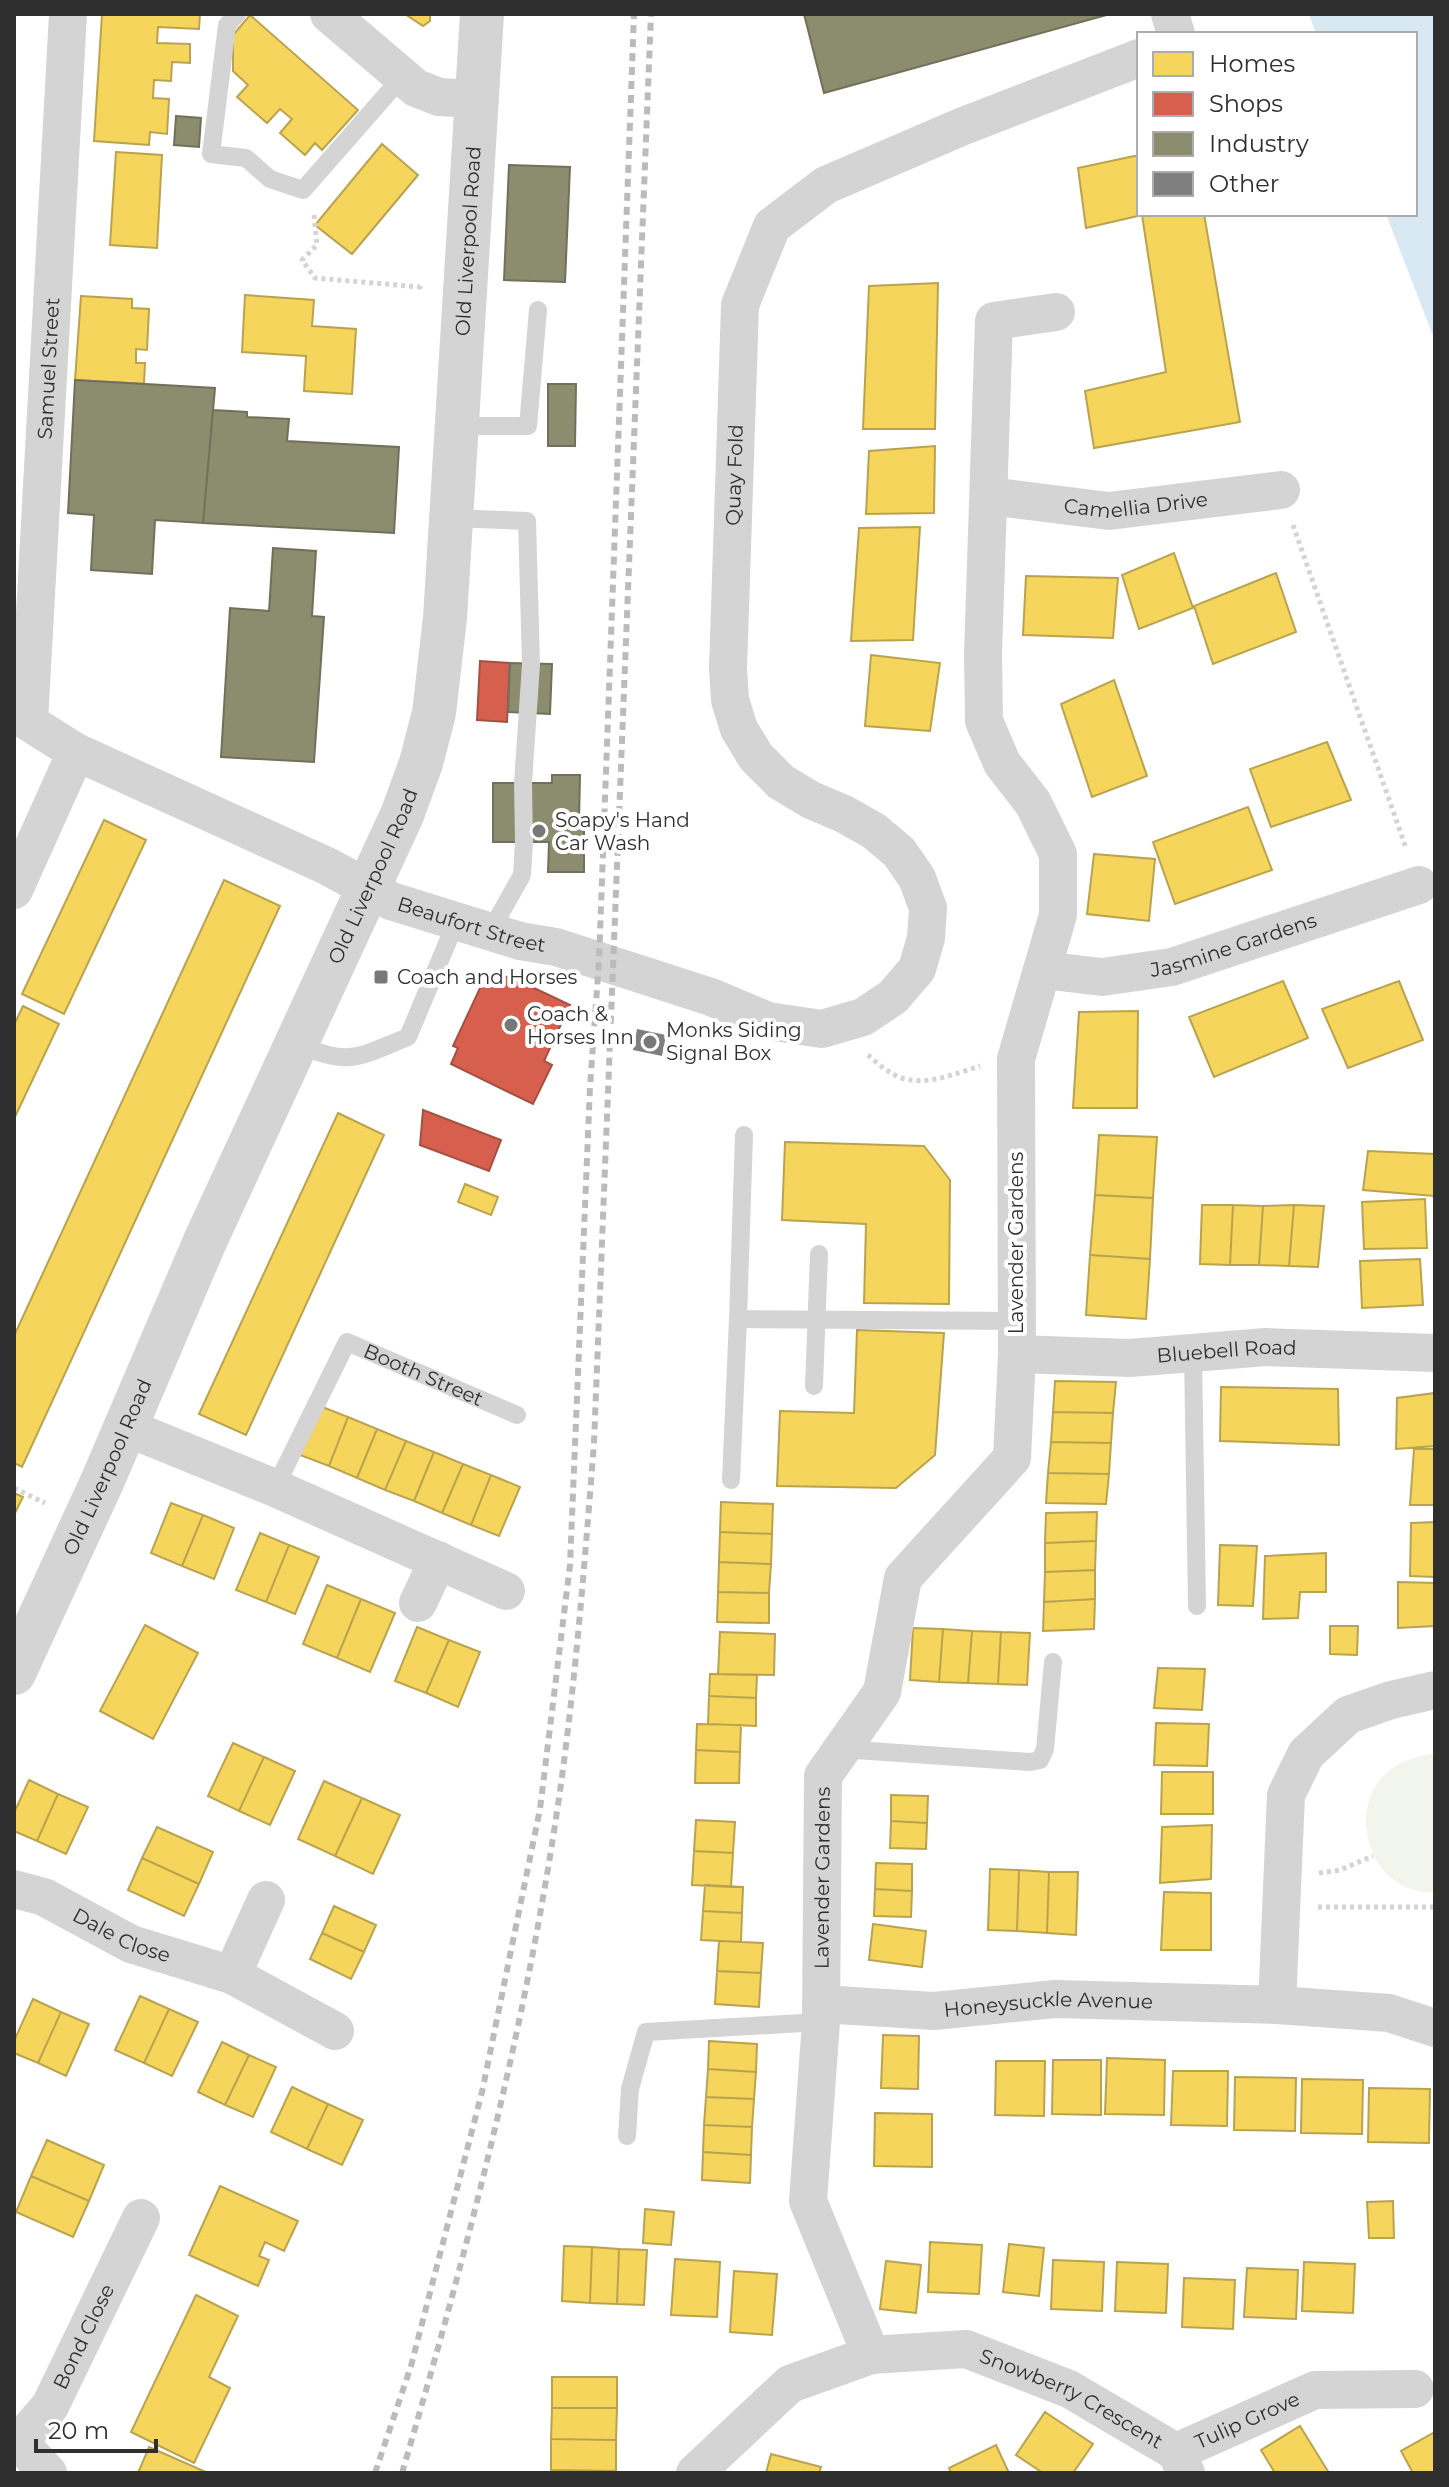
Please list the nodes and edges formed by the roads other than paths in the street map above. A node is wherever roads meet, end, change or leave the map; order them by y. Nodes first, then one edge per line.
1 (68, 14) edge
2 (237, 14) edge
3 (329, 14) edge
4 (482, 14) edge
5 (1137, 59) edge
6 (402, 77) junction
7 (476, 99) junction
8 (538, 310) dead end
9 (1056, 312) dead end
10 (456, 426) junction
11 (1281, 490) road end
12 (989, 496) junction
13 (451, 518) junction
14 (21, 717) edge
15 (76, 752) junction
16 (1419, 885) road end
17 (14, 890) edge
18 (369, 890) junction
19 (473, 927) junction
20 (1042, 970) junction
21 (863, 1017) joint
22 (297, 1044) junction
23 (744, 1135) dead end
24 (819, 1254) dead end
25 (738, 1319) junction
26 (815, 1319) junction
27 (1017, 1338) junction
28 (1193, 1353) junction
29 (1435, 1353) edge
30 (814, 1386) dead end
31 (517, 1415) dead end
32 (125, 1427) junction
33 (731, 1480) dead end
34 (275, 1488) junction
35 (438, 1560) junction
36 (506, 1591) dead end
37 (418, 1603) dead end
38 (1197, 1606) dead end
39 (1053, 1662) dead end
40 (14, 1673) edge
41 (1435, 1690) edge
42 (841, 1749) junction
43 (14, 1889) edge
44 (266, 1900) dead end
45 (232, 1975) junction
46 (1277, 2005) junction
47 (821, 2013) junction
48 (1435, 2028) edge
49 (335, 2031) dead end
50 (627, 2136) dead end
51 (141, 2218) dead end
52 (871, 2355) junction
53 (1415, 2389) dead end
54 (17, 2441) edge
55 (1181, 2463) edge
56 (48, 2473) edge
57 (695, 2473) edge

1 - 14 street, Samuel Street
2 - 6 lane
3 - 6 street
4 - 7 street, Old Liverpool Road
5 - 21 street, Quay Fold
6 - 7 street
7 - 10 street, Old Liverpool Road
8 - 10 lane
9 - 12 street, Lavender Gardens
10 - 13 street, Old Liverpool Road
11 - 12 street, Camellia Drive
12 - 20 street, Lavender Gardens
13 - 18 street, Old Liverpool Road
13 - 19 lane
14 - 15 street, Beaufort Street
15 - 17 street
15 - 18 street, Beaufort Street
16 - 20 street, Jasmine Gardens
18 - 19 street, Beaufort Street
18 - 22 street, Old Liverpool Road
19 - 21 street, Beaufort Street
19 - 22 lane
20 - 27 street, Lavender Gardens
22 - 32 street, Old Liverpool Road
23 - 25 lane
24 - 26 lane
25 - 26 lane
25 - 33 lane
26 - 27 lane
26 - 30 lane
27 - 28 street, Bluebell Road
27 - 42 street, Lavender Gardens
28 - 29 street, Bluebell Road
28 - 38 lane
31 - 34 lane, Booth Street
32 - 34 street
32 - 40 street, Old Liverpool Road
34 - 35 street
35 - 36 street
35 - 37 street
39 - 42 lane
41 - 46 street
42 - 47 street, Lavender Gardens
43 - 45 street, Dale Close
44 - 45 street
45 - 49 street, Dale Close
46 - 47 street, Honeysuckle Avenue
46 - 48 street, Honeysuckle Avenue
47 - 50 lane
47 - 52 street, Lavender Gardens
51 - 54 street, Bond Close
52 - 55 street, Snowberry Crescent
52 - 57 street, Snowberry Crescent
53 - 55 street, Tulip Grove
54 - 56 street

